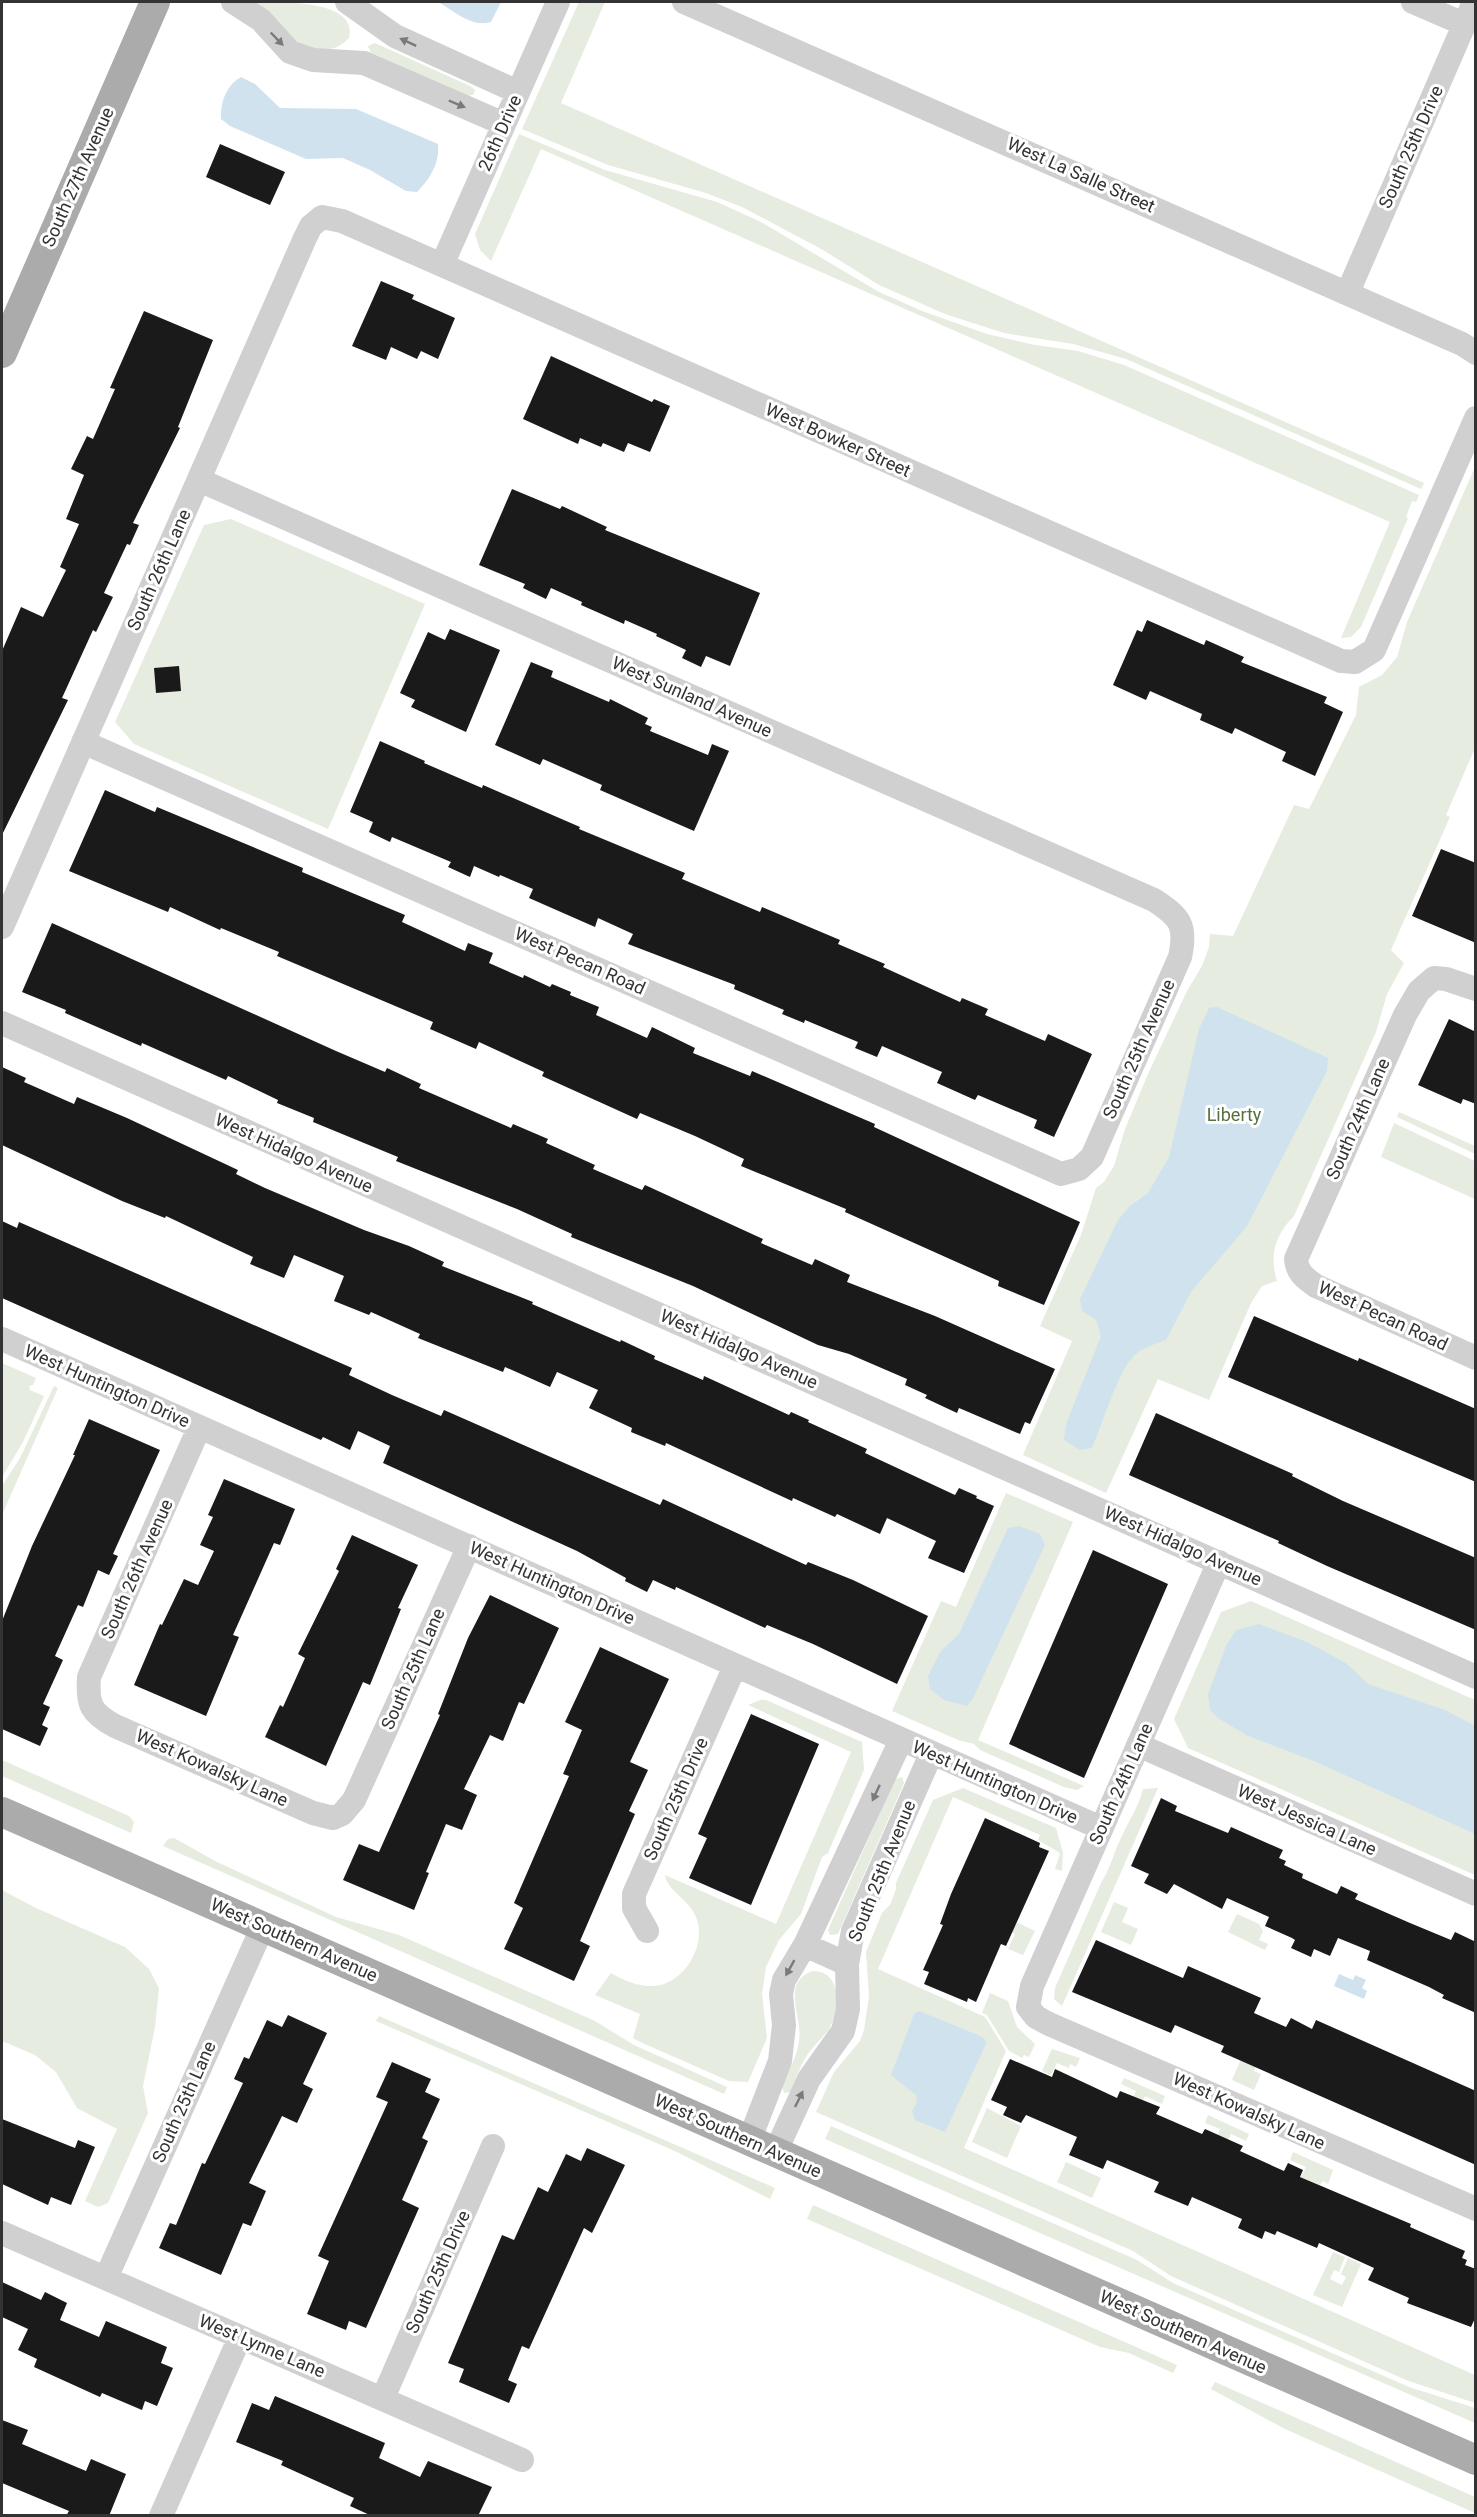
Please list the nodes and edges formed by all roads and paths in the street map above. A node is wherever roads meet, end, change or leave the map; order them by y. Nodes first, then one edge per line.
1 (154, 2) edge
2 (233, 2) edge
3 (348, 2) edge
4 (558, 2) edge
5 (684, 2) edge
6 (1413, 2) edge
7 (1474, 2) edge
8 (1464, 24) junction
9 (518, 92) junction
10 (504, 124) junction
11 (322, 217) joint
12 (441, 265) junction
13 (1348, 292) junction
14 (2, 353) edge
15 (1476, 353) edge
16 (1476, 418) edge
17 (199, 480) junction
18 (83, 742) junction
19 (1181, 922) joint
20 (2, 927) edge
21 (1476, 989) edge
22 (2, 1023) edge
23 (1078, 1169) joint
24 (1297, 1267) joint
25 (2, 1339) edge
26 (1476, 1358) edge
27 (199, 1428) junction
28 (469, 1546) junction
29 (1219, 1562) junction
30 (735, 1666) junction
31 (1476, 1677) edge
32 (94, 1713) joint
33 (901, 1740) junction
34 (1138, 1745) junction
35 (931, 1754) junction
36 (2, 1812) edge
37 (333, 1818) joint
38 (1101, 1828) junction
39 (1476, 1894) edge
40 (263, 1926) junction
41 (647, 1931) dead end
42 (805, 1945) junction
43 (847, 1964) junction
44 (1028, 2007) joint
45 (493, 2146) dead end
46 (762, 2147) junction
47 (1476, 2209) edge
48 (2, 2233) edge
49 (106, 2278) junction
50 (240, 2337) junction
51 (382, 2398) junction
52 (522, 2460) dead end
53 (1476, 2460) edge
54 (161, 2516) edge

1 - 14 main road, South 27th Avenue
2 -> 10 street
9 -> 3 street
4 - 9 street, 26th Drive
5 - 13 street, West La Salle Street
6 - 8 street
7 - 8 street, South 25th Drive
8 - 13 street, South 25th Drive
9 - 10 street, 26th Drive
10 - 12 street, 26th Drive
11 - 12 street, West Bowker Street
11 - 17 street, South 26th Lane
12 - 16 street, West Bowker Street
13 - 15 street, West La Salle Street
17 - 18 street, South 26th Lane
17 - 19 street, West Sunland Avenue
18 - 20 street, South 26th Lane
18 - 23 street, West Pecan Road
19 - 23 street, South 25th Avenue
21 - 24 street, South 24th Lane
22 - 29 street, West Hidalgo Avenue
24 - 26 street, West Pecan Road
25 - 27 street, West Huntington Drive
27 - 28 street, West Huntington Drive
27 - 32 street, South 26th Avenue
28 - 30 street, West Huntington Drive
28 - 37 street, South 25th Lane
29 - 31 street, West Hidalgo Avenue
29 - 34 street, South 24th Lane
30 - 33 street, West Huntington Drive
30 - 41 street, South 25th Drive
32 - 37 street, West Kowalsky Lane
33 - 35 street, West Huntington Drive
33 -> 42 street, South 25th Avenue
34 - 38 street, South 24th Lane
34 - 39 street, West Jessica Lane
35 - 38 street, West Huntington Drive
35 - 43 street, South 25th Avenue
36 - 40 main road, West Southern Avenue
38 - 44 street, South 24th Lane
40 - 46 main road, West Southern Avenue
40 - 49 street, South 25th Lane
42 - 43 street
42 -> 46 street, South 25th Avenue
46 -> 43 street, South 25th Avenue
44 - 47 street, West Kowalsky Lane
45 - 51 street, South 25th Drive
46 - 53 main road, West Southern Avenue
48 - 49 street, West Lynne Lane
49 - 50 street, West Lynne Lane
50 - 51 street, West Lynne Lane
50 - 54 street
51 - 52 street, West Lynne Lane

